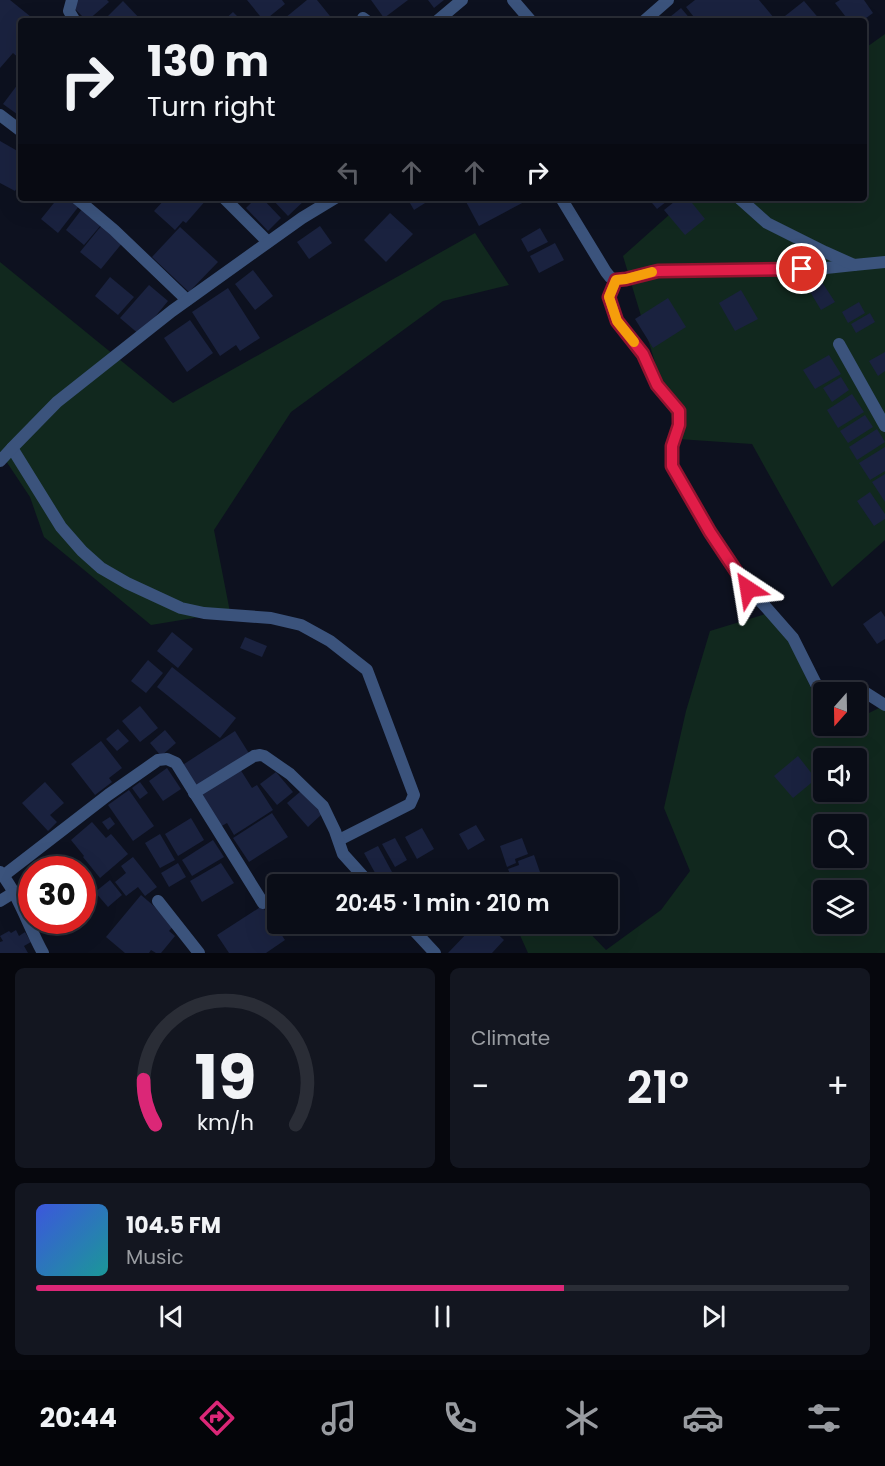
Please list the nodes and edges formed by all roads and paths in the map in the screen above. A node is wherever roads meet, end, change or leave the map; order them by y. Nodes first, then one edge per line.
1 (72, 0) edge
2 (462, 0) edge
3 (513, 0) edge
4 (668, 0) edge
5 (73, 18) edge
6 (441, 18) edge
7 (528, 18) edge
8 (647, 18) edge
9 (0, 115) edge
10 (18, 129) edge
11 (80, 201) edge
12 (227, 201) edge
13 (330, 201) edge
14 (563, 201) edge
15 (742, 201) edge
16 (268, 242) junction
17 (885, 262) edge
18 (854, 265) junction
19 (616, 280) junction
20 (187, 300) junction
21 (839, 344) dead end
22 (885, 426) edge
23 (12, 448) junction
24 (0, 461) edge
25 (885, 705) edge
26 (194, 793) junction
27 (339, 840) junction
28 (2, 874) edge
29 (361, 874) edge
30 (13, 893) junction
31 (0, 901) edge
32 (158, 901) dead end
33 (263, 903) dead end
34 (417, 934) edge
35 (43, 953) edge
36 (199, 953) edge
37 (435, 953) edge

1 - 5 street
2 - 6 street
3 - 7 street
4 - 8 street
9 - 10 street
11 - 20 street
12 - 16 street
13 - 16 street
14 - 19 street
15 - 18 street
16 - 20 street
17 - 18 street
18 - 19 street
19 - 25 street
20 - 23 street
21 - 22 street
23 - 24 street
23 - 27 street
26 - 27 street
26 - 28 street
26 - 33 street
27 - 29 street
28 - 30 street
30 - 31 street
30 - 35 street
32 - 36 street
34 - 37 street

